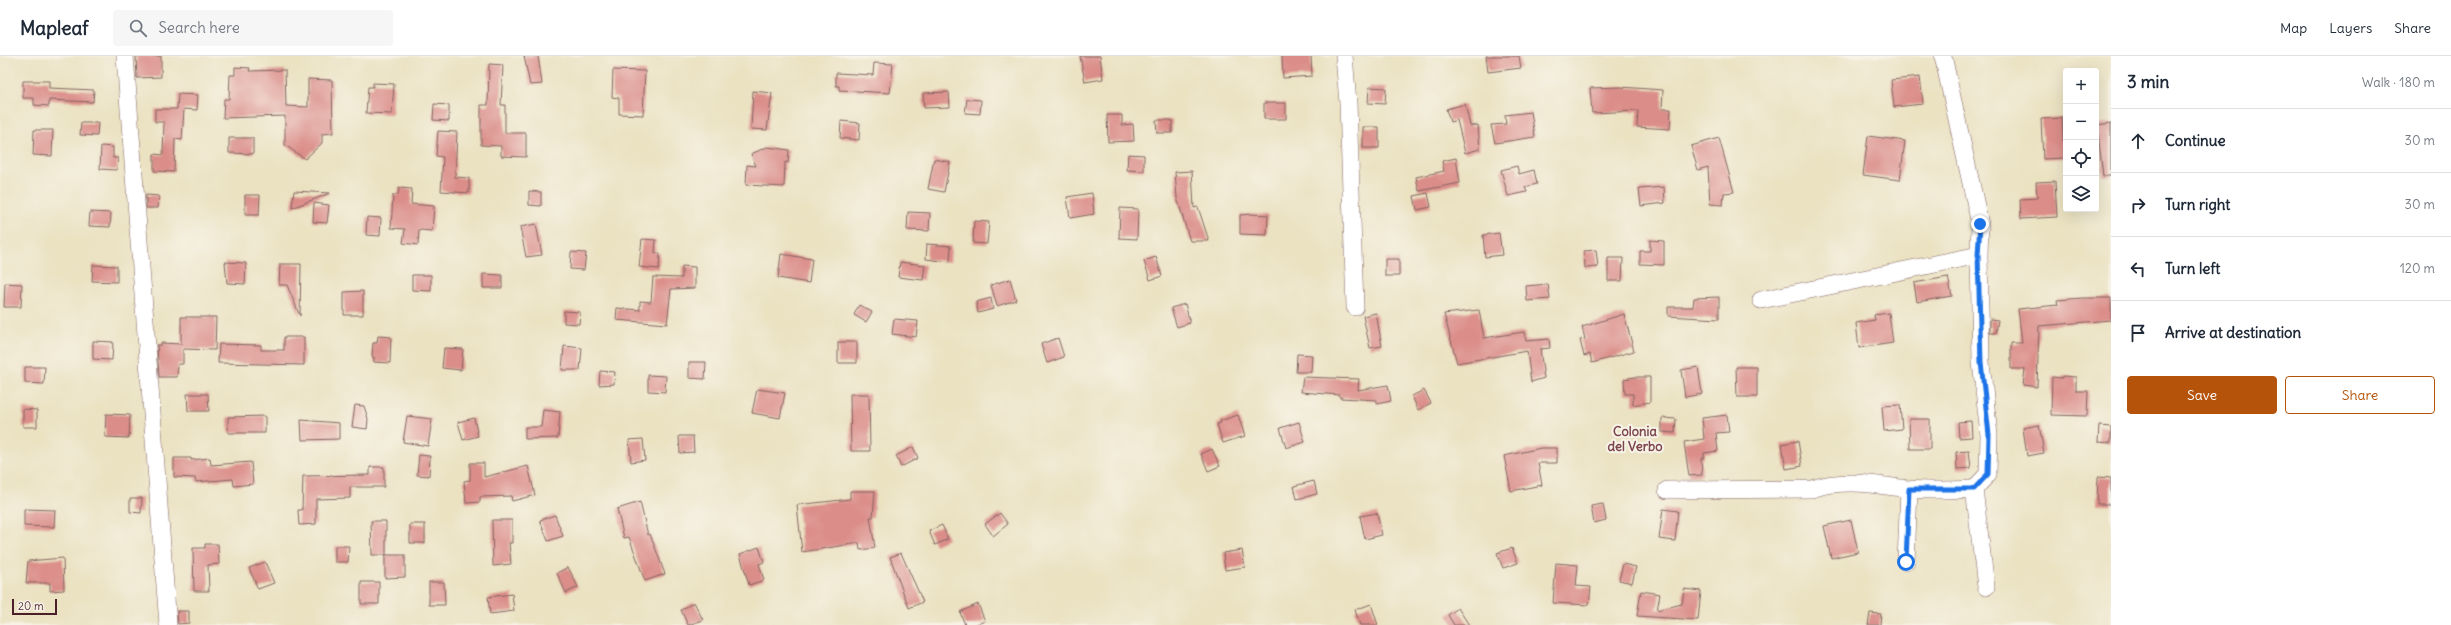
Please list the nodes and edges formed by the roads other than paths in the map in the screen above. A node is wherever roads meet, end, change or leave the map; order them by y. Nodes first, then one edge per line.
1 (125, 56) edge
2 (1344, 56) edge
3 (1943, 56) edge
4 (1978, 255) junction
5 (1761, 300) dead end
6 (1355, 307) dead end
7 (1909, 489) junction
8 (1974, 489) junction
9 (1667, 490) dead end
10 (1906, 562) dead end
11 (1986, 587) dead end
12 (168, 625) edge

1 - 12 street
2 - 6 street
3 - 4 street
4 - 5 street
4 - 8 street
7 - 8 street
7 - 9 street
7 - 10 street
8 - 11 street

